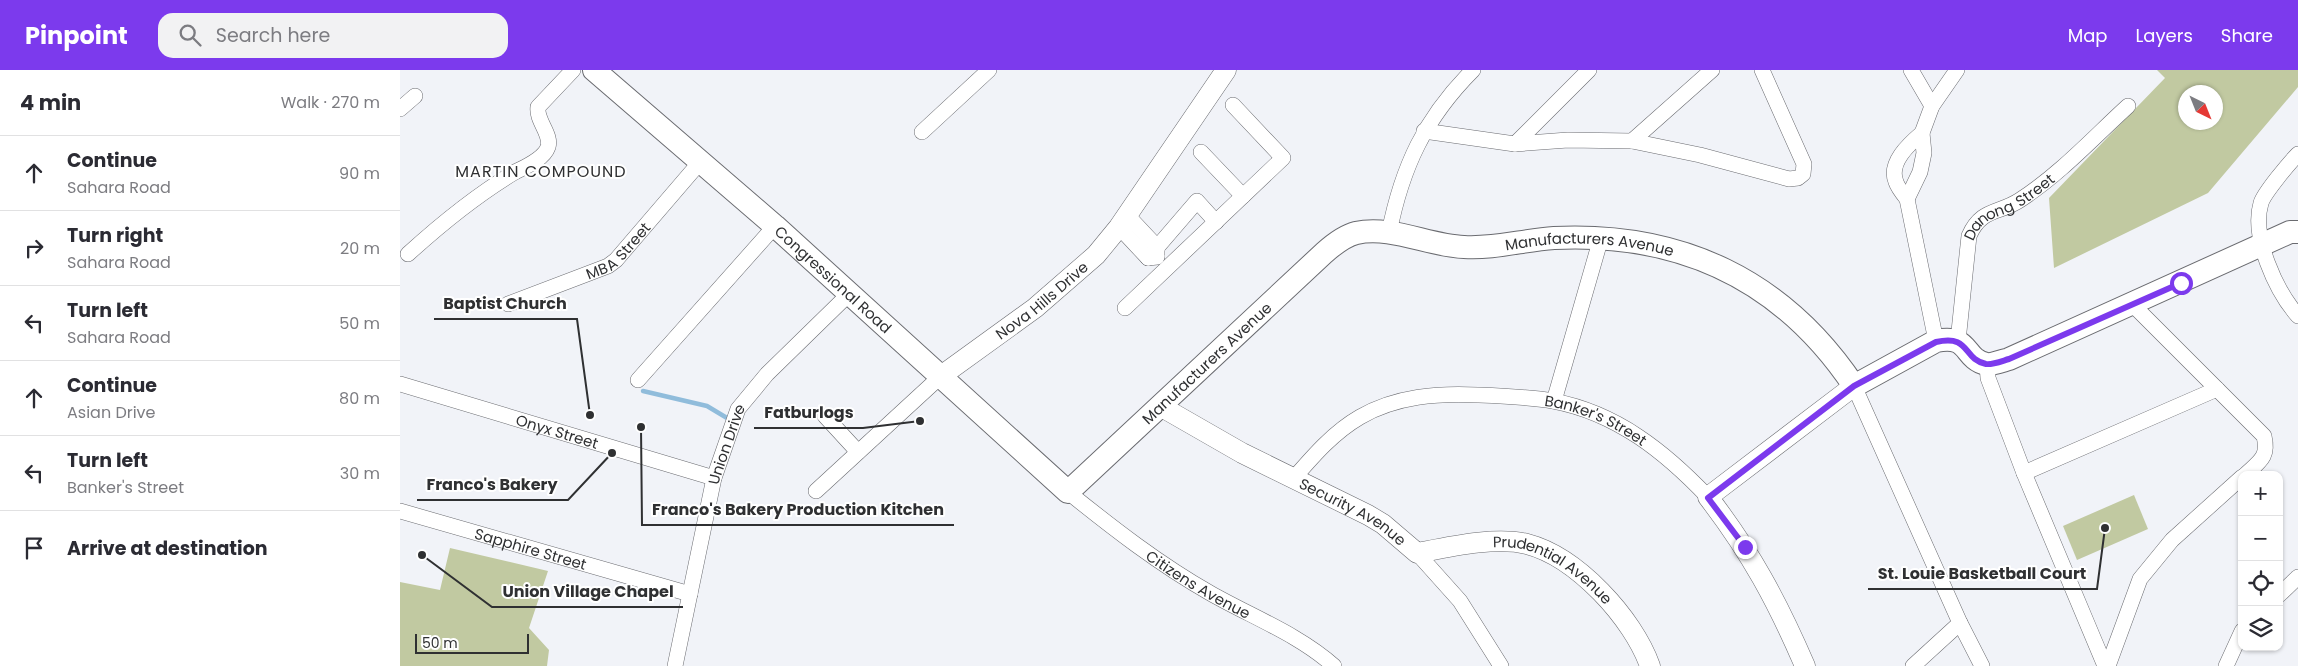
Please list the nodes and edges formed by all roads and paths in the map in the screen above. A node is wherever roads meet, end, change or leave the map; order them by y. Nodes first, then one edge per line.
1 (573, 70) edge
2 (594, 70) edge
3 (989, 70) edge
4 (1226, 70) edge
5 (1474, 70) edge
6 (1589, 70) edge
7 (1712, 70) edge
8 (1762, 70) edge
9 (1911, 70) edge
10 (1957, 70) edge
11 (415, 96) dead end
12 (1233, 106) dead end
13 (1932, 106) junction
14 (2128, 106) dead end
15 (400, 109) edge
16 (1424, 131) junction
17 (922, 132) dead end
18 (1922, 134) junction
19 (1632, 141) junction
20 (1515, 144) junction
21 (1201, 152) dead end
22 (2298, 154) edge
23 (701, 161) junction
24 (1243, 196) junction
25 (1907, 199) junction
26 (1123, 221) junction
27 (1216, 222) junction
28 (775, 226) junction
29 (2298, 232) edge
30 (1389, 233) junction
31 (1601, 238) junction
32 (2261, 246) junction
33 (408, 254) dead end
34 (1158, 258) junction
35 (849, 294) junction
36 (508, 304) dead end
37 (2133, 305) junction
38 (1125, 308) dead end
39 (2298, 316) edge
40 (1947, 341) junction
41 (1987, 364) junction
42 (941, 376) junction
43 (638, 380) dead end
44 (400, 384) edge
45 (1854, 386) junction
46 (2217, 388) junction
47 (1554, 401) junction
48 (1160, 406) junction
49 (825, 416) dead end
50 (858, 452) junction
51 (2249, 471) edge
52 (2024, 474) junction
53 (714, 478) junction
54 (1294, 478) junction
55 (2238, 481) edge
56 (816, 491) dead end
57 (1068, 492) junction
58 (1708, 498) junction
59 (400, 511) edge
60 (1417, 553) junction
61 (2298, 577) edge
62 (2283, 591) edge
63 (690, 594) junction
64 (1960, 623) junction
65 (2238, 640) edge
66 (675, 666) edge
67 (1334, 666) edge
68 (1501, 666) edge
69 (1650, 666) edge
70 (1805, 666) edge
71 (1913, 666) edge
72 (1982, 666) edge
73 (2106, 666) edge
74 (2226, 666) edge

1 - 33 street
2 - 23 main road, Congressional Road
3 - 17 street
4 - 26 street, Nova Hills Drive
5 - 16 street
6 - 20 street
7 - 19 street
8 - 19 street
9 - 13 street
10 - 13 street
11 - 15 street
12 - 24 street
13 - 18 street
14 - 40 street, Danong Street
16 - 20 street
16 - 30 street
18 - 25 street
18 - 25 street
19 - 20 street
21 - 24 street
22 - 32 street
23 - 28 main road, Congressional Road
23 - 36 street, MBA Street
24 - 27 street
25 - 40 street
26 - 34 street
26 - 42 street, Nova Hills Drive
27 - 34 street
27 - 34 street
28 - 35 main road, Congressional Road
28 - 43 street
29 - 32 main road
30 - 31 main road, Manufacturers Avenue
30 - 48 main road, Manufacturers Avenue
31 - 45 main road, Manufacturers Avenue
31 - 47 street
32 - 37 main road
32 - 39 street
34 - 38 street
35 - 42 main road, Congressional Road
35 - 53 street, Union Drive
37 - 41 main road
37 - 46 street
40 - 41 main road
40 - 45 main road
41 - 52 street
42 - 50 street, Nova Hills Drive
42 - 57 main road, Congressional Road
44 - 53 street, Onyx Street
45 - 58 street
45 - 64 street, Manufacturers Avenue
46 - 51 street
46 - 52 street
47 - 54 street, Banker's Street
47 - 58 street, Banker's Street
48 - 54 street, Security Avenue
48 - 57 main road, Manufacturers Avenue
49 - 50 street
50 - 56 street, Nova Hills Drive
52 - 73 street
53 - 63 street, Union Drive
54 - 60 street, Security Avenue
55 - 73 street
57 - 67 street, Citizens Avenue
58 - 70 street, Banker's Street
59 - 63 street, Sapphire Street
60 - 68 street, Security Avenue
60 - 69 street, Prudential Avenue
61 - 62 street
63 - 66 street, Union Drive
64 - 71 street
64 - 72 street, Manufacturers Avenue
65 - 74 street

